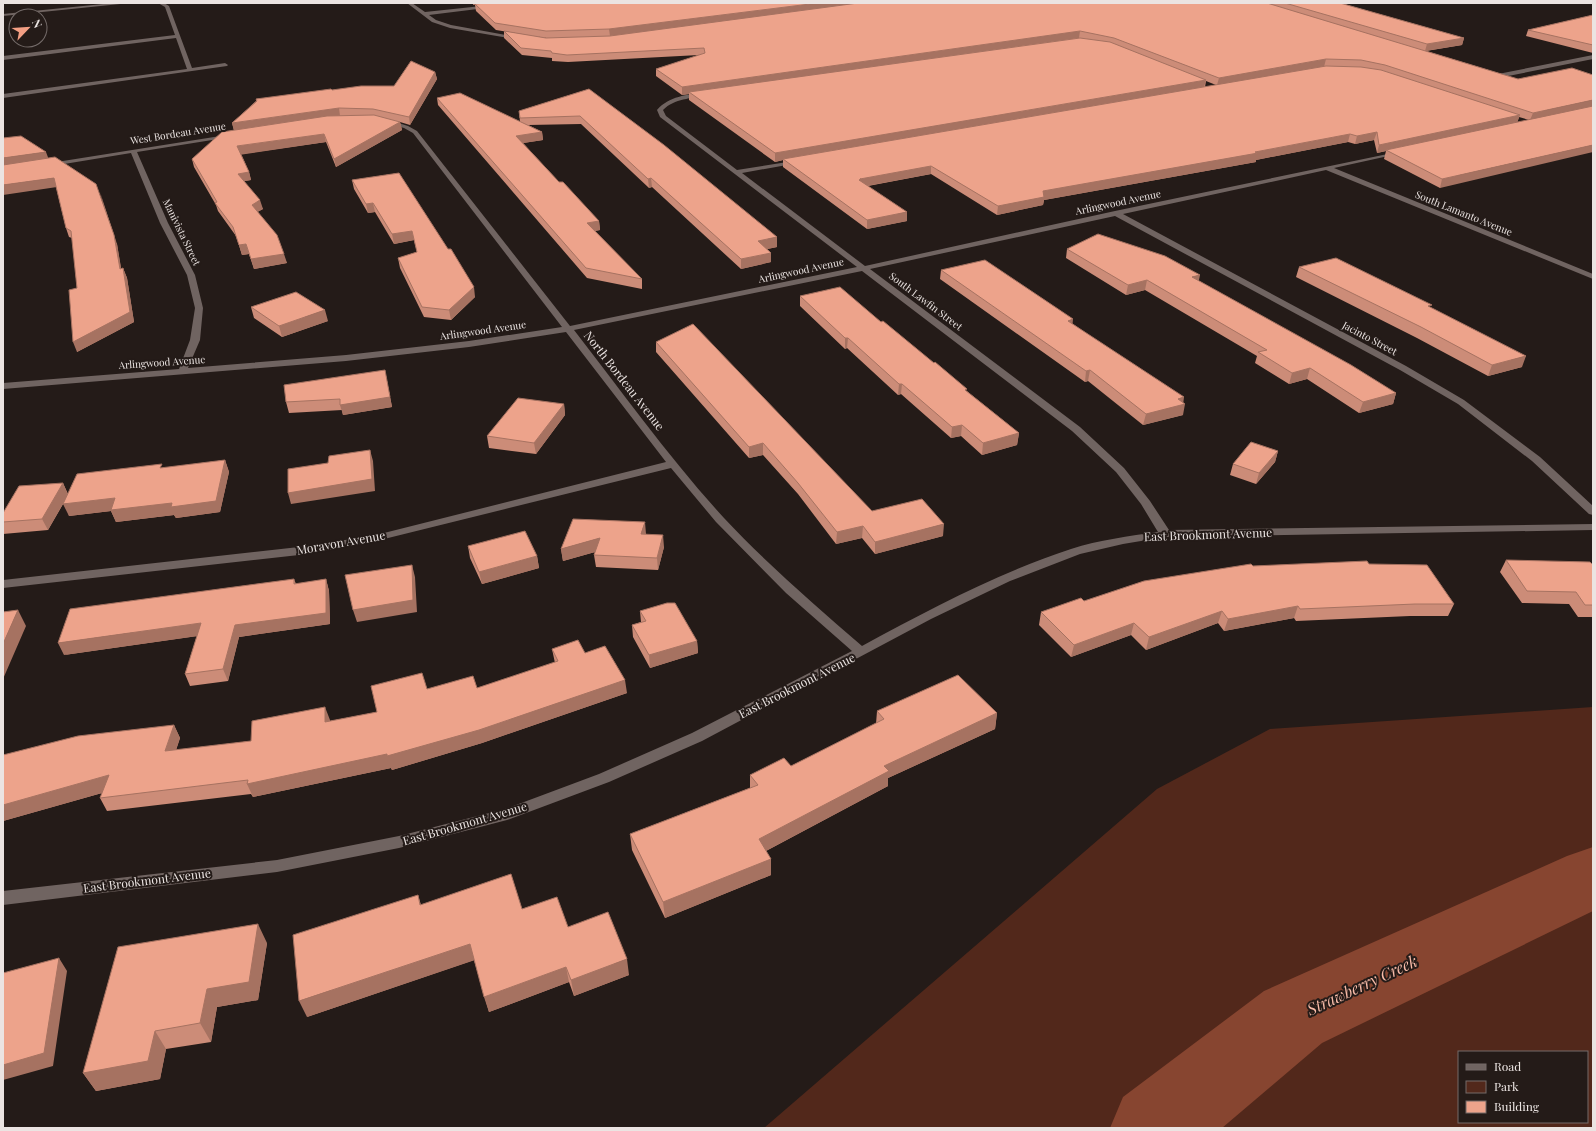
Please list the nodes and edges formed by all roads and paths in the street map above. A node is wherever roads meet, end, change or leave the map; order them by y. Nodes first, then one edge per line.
1 (128, 3) edge
2 (160, 3) edge
3 (409, 3) edge
4 (523, 3) edge
5 (424, 14) junction
6 (3, 15) edge
7 (178, 36) junction
8 (527, 38) edge
9 (1593, 57) edge
10 (3, 58) edge
11 (225, 65) dead end
12 (190, 70) junction
13 (1483, 71) edge
14 (710, 93) edge
15 (3, 96) edge
16 (380, 119) edge
17 (235, 134) edge
18 (1412, 149) edge
19 (133, 151) junction
20 (807, 160) edge
21 (41, 165) edge
22 (1327, 168) junction
23 (736, 172) junction
24 (1116, 213) junction
25 (865, 268) junction
26 (1590, 274) edge
27 (568, 329) junction
28 (182, 372) junction
29 (3, 386) edge
30 (673, 464) junction
31 (1593, 512) edge
32 (1593, 527) edge
33 (1165, 534) junction
34 (3, 584) edge
35 (861, 652) junction
36 (3, 898) edge

1 - 6 street
2 - 7 street
3 - 5 street
4 - 5 street
5 - 8 street
7 - 10 street
7 - 12 street
9 - 13 street
11 - 12 street
12 - 15 street
14 - 23 street, South Lawfin Street
16 - 27 street, North Bordeau Avenue
17 - 19 street, West Bordeau Avenue
18 - 22 street, Arlingwood Avenue
19 - 21 street, West Bordeau Avenue
19 - 28 street, Manivista Street
20 - 23 street
22 - 24 street, Arlingwood Avenue
22 - 26 street, South Lamanto Avenue
23 - 25 street, South Lawfin Street
24 - 25 street, Arlingwood Avenue
24 - 31 street, Jacinto Street
25 - 27 street, Arlingwood Avenue
25 - 33 street, South Lawfin Street
27 - 28 street, Arlingwood Avenue
27 - 30 street, North Bordeau Avenue
28 - 29 street, Arlingwood Avenue
30 - 34 street, Moravon Avenue
30 - 35 street, North Bordeau Avenue
32 - 33 street, East Brookmont Avenue
33 - 35 street, East Brookmont Avenue
35 - 36 street, East Brookmont Avenue

